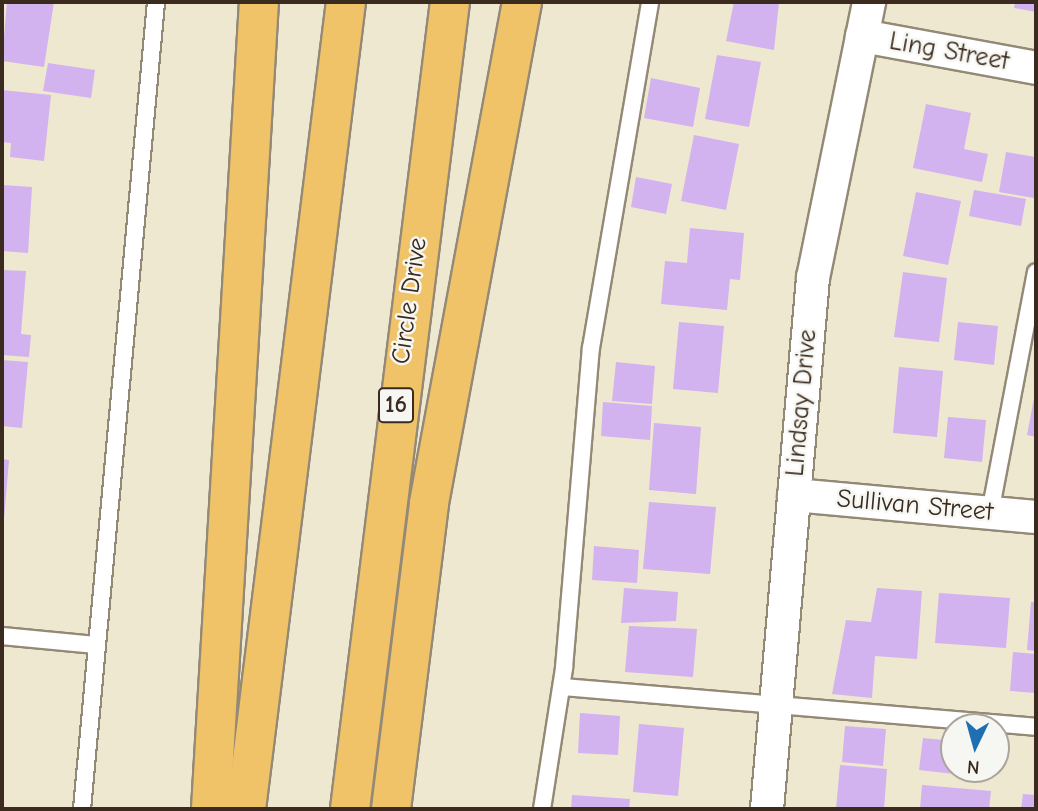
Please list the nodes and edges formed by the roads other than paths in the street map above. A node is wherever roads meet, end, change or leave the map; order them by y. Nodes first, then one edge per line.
1 (156, 2) edge
2 (259, 2) edge
3 (346, 2) edge
4 (450, 2) edge
5 (522, 2) edge
6 (650, 2) edge
7 (869, 2) edge
8 (862, 36) junction
9 (1036, 68) edge
10 (1036, 276) edge
11 (794, 495) junction
12 (990, 513) junction
13 (1036, 517) edge
14 (2, 636) edge
15 (96, 645) junction
16 (562, 687) junction
17 (776, 704) junction
18 (1036, 727) edge
19 (82, 809) edge
20 (211, 809) edge
21 (246, 809) edge
22 (350, 809) edge
23 (391, 809) edge
24 (542, 809) edge
25 (767, 809) edge

1 - 15 lane
2 - 20 highway
3 - 21 highway
4 - 22 highway, Circle Drive / 16
5 - 23 highway
6 - 16 lane
7 - 8 street, Lindsay Drive
8 - 9 street, Ling Street
8 - 11 street, Lindsay Drive
10 - 12 lane
11 - 12 street, Sullivan Street
11 - 17 street, Lindsay Drive
12 - 13 street, Sullivan Street
14 - 15 lane
15 - 19 lane
16 - 17 lane
16 - 24 lane
17 - 18 lane
17 - 25 street, Lindsay Drive

